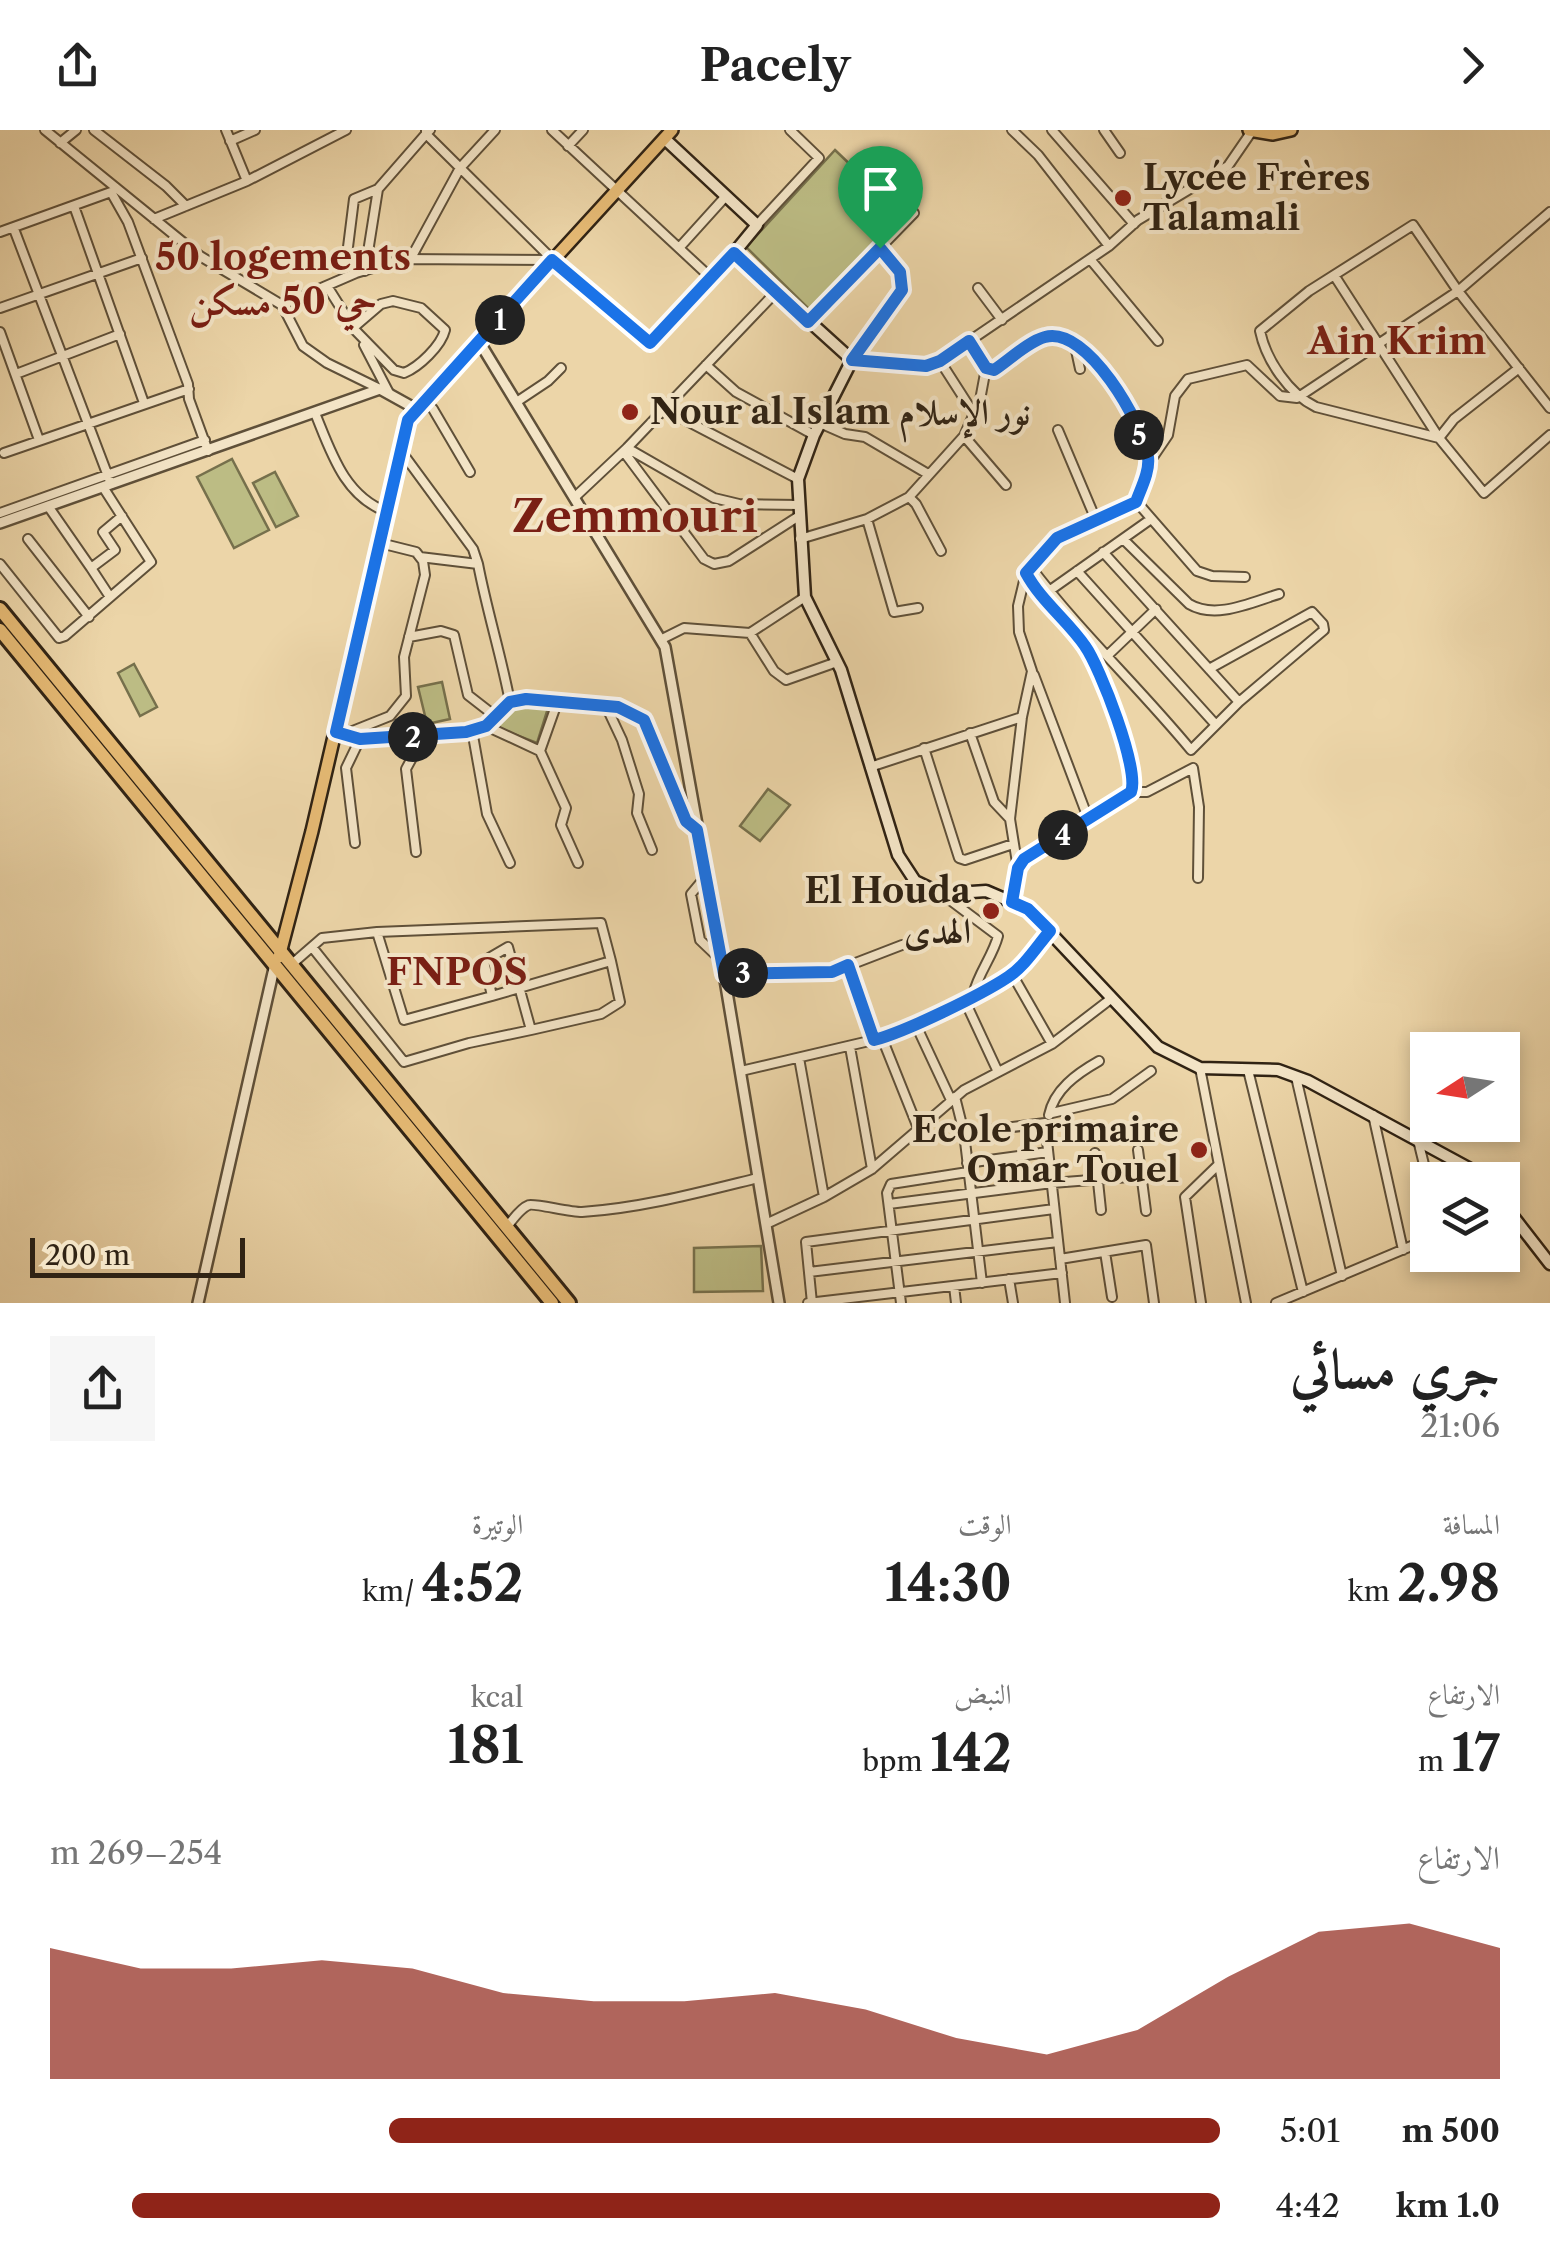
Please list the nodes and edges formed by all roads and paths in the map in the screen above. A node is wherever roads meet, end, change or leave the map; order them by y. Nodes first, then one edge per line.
1 (45, 130) edge
2 (76, 130) edge
3 (94, 130) edge
4 (226, 130) edge
5 (255, 130) edge
6 (346, 130) edge
7 (495, 130) edge
8 (552, 130) edge
9 (583, 130) edge
10 (790, 130) edge
11 (1012, 130) edge
12 (1052, 130) edge
13 (1104, 130) edge
14 (1291, 130) edge
15 (427, 131) edge
16 (1250, 131) edge
17 (664, 133) edge
18 (330, 135) edge
19 (230, 141) junction
20 (60, 143) junction
21 (568, 146) junction
22 (1120, 153) dead end
23 (460, 168) junction
24 (246, 180) junction
25 (378, 190) junction
26 (616, 190) junction
27 (113, 191) junction
28 (726, 196) junction
29 (74, 206) junction
30 (186, 206) junction
31 (1550, 212) edge
32 (914, 214) dead end
33 (154, 220) junction
34 (1134, 224) junction
35 (757, 225) junction
36 (14, 228) junction
37 (0, 232) edge
38 (1109, 246) junction
39 (348, 247) dead end
40 (679, 248) junction
41 (880, 248) junction
42 (734, 253) junction
43 (142, 258) junction
44 (411, 258) junction
45 (1090, 259) junction
46 (552, 260) junction
47 (365, 271) junction
48 (98, 274) junction
49 (1334, 275) junction
50 (709, 276) junction
51 (327, 286) junction
52 (978, 288) dead end
53 (1458, 290) junction
54 (776, 292) junction
55 (39, 294) junction
56 (282, 305) junction
57 (0, 308) edge
58 (1002, 320) junction
59 (808, 322) junction
60 (353, 328) junction
61 (0, 332) edge
62 (120, 334) junction
63 (969, 341) junction
64 (1158, 341) dead end
65 (480, 343) junction
66 (1076, 346) junction
67 (1378, 346) junction
68 (3, 348) edge
69 (62, 356) junction
70 (852, 360) junction
71 (940, 361) junction
72 (706, 365) junction
73 (561, 368) dead end
74 (986, 368) junction
75 (1519, 368) junction
76 (1080, 370) dead end
77 (16, 374) junction
78 (188, 389) junction
79 (384, 391) junction
80 (1297, 398) junction
81 (518, 401) junction
82 (144, 403) junction
83 (419, 405) junction
84 (662, 408) junction
85 (1550, 408) edge
86 (314, 413) junction
87 (974, 414) junction
88 (88, 423) junction
89 (820, 423) junction
90 (1058, 430) dead end
91 (814, 435) junction
92 (1550, 435) edge
93 (964, 436) junction
94 (1439, 438) junction
95 (39, 440) junction
96 (206, 446) junction
97 (625, 450) junction
98 (401, 451) junction
99 (4, 453) dead end
100 (1149, 463) junction
101 (470, 472) dead end
102 (928, 474) junction
103 (798, 480) junction
104 (107, 482) junction
105 (1006, 485) dead end
106 (576, 497) junction
107 (908, 498) junction
108 (1136, 502) junction
109 (48, 506) junction
110 (799, 510) junction
111 (387, 512) junction
112 (0, 513) edge
113 (122, 516) junction
114 (867, 519) junction
115 (1150, 519) junction
116 (1096, 520) junction
117 (0, 523) edge
118 (800, 538) junction
119 (28, 539) dead end
120 (1123, 539) junction
121 (380, 543) junction
122 (941, 551) dead end
123 (1103, 552) junction
124 (420, 557) junction
125 (0, 564) edge
126 (478, 564) junction
127 (90, 568) junction
128 (1077, 571) junction
129 (1028, 575) junction
130 (1244, 577) dead end
131 (1049, 591) junction
132 (1279, 594) dead end
133 (110, 597) junction
134 (804, 598) junction
135 (918, 608) dead end
136 (1156, 609) junction
137 (0, 610) edge
138 (89, 617) junction
139 (0, 630) edge
140 (750, 633) junction
141 (1132, 634) junction
142 (410, 637) junction
143 (662, 639) junction
144 (1108, 656) junction
145 (836, 662) junction
146 (1208, 669) junction
147 (1032, 671) junction
148 (510, 702) junction
149 (1239, 702) junction
150 (557, 703) junction
151 (606, 706) junction
152 (494, 716) junction
153 (1022, 717) junction
154 (1216, 725) junction
155 (486, 726) junction
156 (472, 730) junction
157 (340, 733) junction
158 (970, 733) junction
159 (424, 736) junction
160 (360, 739) junction
161 (924, 748) junction
162 (540, 751) junction
163 (870, 767) junction
164 (1131, 792) junction
165 (1088, 818) junction
166 (1010, 820) junction
167 (697, 830) junction
168 (355, 842) dead end
169 (1014, 844) junction
170 (652, 850) dead end
171 (416, 852) dead end
172 (510, 863) dead end
173 (578, 863) dead end
174 (1018, 868) junction
175 (706, 876) junction
176 (1198, 878) dead end
177 (942, 894) junction
178 (1012, 902) junction
179 (509, 926) junction
180 (1050, 931) junction
181 (378, 932) junction
182 (902, 945) dead end
183 (312, 946) junction
184 (508, 947) junction
185 (278, 958) junction
186 (722, 960) junction
187 (611, 961) junction
188 (292, 964) junction
189 (848, 965) junction
190 (724, 974) junction
191 (1012, 974) junction
192 (520, 987) junction
193 (492, 996) junction
194 (968, 997) junction
195 (1112, 998) junction
196 (916, 1022) junction
197 (531, 1030) junction
198 (878, 1039) junction
199 (1052, 1044) junction
200 (850, 1046) junction
201 (798, 1058) junction
202 (1099, 1061) dead end
203 (1200, 1068) junction
204 (1248, 1070) junction
205 (1151, 1071) dead end
206 (741, 1072) junction
207 (998, 1072) junction
208 (1296, 1076) junction
209 (953, 1099) junction
210 (1052, 1113) junction
211 (1373, 1115) junction
212 (1045, 1123) junction
213 (918, 1128) junction
214 (964, 1133) junction
215 (1410, 1136) edge
216 (1422, 1142) edge
217 (1138, 1150) dead end
218 (1048, 1152) junction
219 (1095, 1153) dead end
220 (1458, 1162) edge
221 (1218, 1165) junction
222 (872, 1168) junction
223 (967, 1168) junction
224 (1142, 1176) junction
225 (758, 1178) junction
226 (1099, 1181) junction
227 (1052, 1183) junction
228 (970, 1194) junction
229 (824, 1197) junction
230 (888, 1204) junction
231 (1054, 1210) junction
232 (1102, 1210) dead end
233 (1146, 1211) dead end
234 (974, 1220) junction
235 (766, 1224) junction
236 (1520, 1225) edge
237 (506, 1227) junction
238 (892, 1231) junction
239 (1058, 1242) junction
240 (1410, 1247) edge
241 (1403, 1250) junction
242 (978, 1252) junction
243 (1105, 1252) junction
244 (1060, 1259) junction
245 (896, 1262) junction
246 (1550, 1264) edge
247 (809, 1272) junction
248 (1062, 1273) junction
249 (1342, 1276) junction
250 (1009, 1279) junction
251 (982, 1283) junction
252 (954, 1286) junction
253 (900, 1292) junction
254 (1303, 1292) junction
255 (1112, 1297) dead end
256 (198, 1303) edge
257 (552, 1303) edge
258 (569, 1303) edge
259 (779, 1303) edge
260 (811, 1303) edge
261 (902, 1303) edge
262 (956, 1303) edge
263 (1013, 1303) edge
264 (1065, 1303) edge
265 (1154, 1303) edge
266 (1201, 1303) edge
267 (1246, 1303) edge
268 (1276, 1303) edge

1 - 20 street
2 - 20 street
3 - 30 street
4 - 19 street
5 - 19 street
6 - 18 street
7 - 23 street
8 - 21 street
9 - 21 street
10 - 35 street
11 - 38 street
12 - 34 street
13 - 22 street
14 - 16 main road
15 - 23 street
15 - 25 street
16 - 34 street
17 - 26 main road
17 - 28 main road
18 - 24 street
19 - 24 street
20 - 27 street
21 - 26 street
23 - 44 street
23 - 46 street
24 - 30 street
25 - 39 street
25 - 47 street
26 - 40 street
26 - 46 main road
27 - 29 street
27 - 33 street
27 - 43 street
28 - 35 main road
28 - 40 street
29 - 36 street
29 - 48 street
30 - 33 street
31 - 53 street
32 - 41 street
33 - 56 street
34 - 38 street
35 - 42 main road
36 - 37 street
36 - 55 street
38 - 45 street
40 - 50 street
41 - 59 street
41 - 70 street
42 - 50 street
42 - 54 main road
43 - 48 street
43 - 78 street
44 - 46 street
44 - 47 street
45 - 58 street
45 - 64 street
46 - 50 street
46 - 65 main road
47 - 51 street
48 - 55 street
48 - 62 street
49 - 53 street
49 - 67 street
49 - 80 street
51 - 56 street
51 - 60 street
52 - 58 street
53 - 67 street
53 - 75 street
54 - 59 main road
54 - 72 street
55 - 57 street
55 - 69 street
56 - 79 street
58 - 63 street
59 - 70 main road
60 - 60 street
60 - 79 street
61 - 68 street
62 - 69 street
62 - 82 street
63 - 71 street
63 - 74 street
65 - 81 street
65 - 83 main road
66 - 74 street
66 - 76 street
66 - 100 street
67 - 80 street
67 - 94 street
68 - 77 street
69 - 77 street
69 - 88 street
70 - 71 street
70 - 89 main road
71 - 87 street
72 - 84 street
72 - 91 street
73 - 81 street
74 - 87 street
75 - 85 street
75 - 94 street
77 - 95 street
78 - 82 street
78 - 96 street
79 - 83 street
79 - 86 street
80 - 94 street
80 - 100 street
81 - 106 street
82 - 88 street
83 - 98 main road
83 - 101 street
84 - 97 street
84 - 103 street
86 - 96 street
86 - 111 street
87 - 93 street
88 - 95 street
88 - 104 street
89 - 91 main road
89 - 102 street
90 - 116 street
91 - 103 main road
92 - 94 street
93 - 102 street
93 - 105 street
95 - 99 street
96 - 104 street
97 - 106 street
97 - 110 street
97 - 110 street
98 - 111 main road
98 - 126 street
100 - 108 street
102 - 107 street
103 - 110 main road
104 - 109 street
104 - 112 street
104 - 113 street
106 - 143 street
107 - 114 street
107 - 122 street
108 - 115 street
108 - 116 street
109 - 117 street
109 - 127 street
110 - 118 main road
111 - 121 main road
113 - 127 street
113 - 133 street
114 - 118 street
114 - 135 street
115 - 120 street
115 - 130 street
116 - 129 street
118 - 134 main road
119 - 138 street
120 - 123 street
120 - 132 street
121 - 124 street
121 - 157 main road
123 - 128 street
123 - 136 street
124 - 126 street
124 - 142 street
125 - 138 street
126 - 148 street
127 - 133 street
128 - 131 street
128 - 141 street
129 - 131 street
129 - 147 street
129 - 164 street
131 - 144 street
133 - 138 street
134 - 140 street
134 - 145 main road
136 - 141 street
136 - 146 street
137 - 185 highway
139 - 185 highway
140 - 143 street
140 - 145 street
141 - 144 street
141 - 154 street
142 - 152 street
142 - 157 street
143 - 167 street
144 - 154 street
145 - 163 main road
146 - 149 street
146 - 149 street
147 - 153 street
147 - 165 street
148 - 150 street
148 - 152 street
149 - 154 street
150 - 151 street
150 - 162 street
151 - 167 street
151 - 170 street
152 - 155 street
153 - 158 street
153 - 166 street
155 - 156 street
155 - 162 street
156 - 159 street
156 - 172 street
157 - 160 street
157 - 185 main road
158 - 161 street
158 - 166 street
159 - 160 street
159 - 171 street
160 - 168 street
161 - 163 street
161 - 169 street
162 - 173 street
163 - 177 main road
164 - 165 street
164 - 176 street
165 - 174 street
166 - 169 street
167 - 175 street
169 - 174 street
174 - 178 street
175 - 186 street
175 - 186 street
177 - 178 main road
177 - 194 street
178 - 180 main road
179 - 181 street
179 - 184 street
179 - 187 street
180 - 191 street
180 - 195 main road
181 - 183 street
181 - 193 street
182 - 189 street
183 - 188 street
183 - 197 street
184 - 192 street
184 - 193 street
185 - 188 highway
185 - 256 street
185 - 257 highway
186 - 190 street
187 - 192 street
187 - 197 street
188 - 237 highway
189 - 190 street
189 - 198 street
190 - 206 street
191 - 194 street
191 - 199 street
192 - 193 street
192 - 197 street
194 - 196 street
194 - 207 street
195 - 199 street
195 - 203 main road
196 - 198 street
196 - 209 street
198 - 200 street
198 - 213 street
199 - 207 street
200 - 201 street
200 - 222 street
201 - 206 street
201 - 229 street
202 - 210 street
203 - 204 main road
203 - 221 street
204 - 208 main road
204 - 254 street
205 - 210 street
206 - 225 street
207 - 209 street
208 - 211 main road
208 - 249 street
209 - 213 street
209 - 214 street
210 - 212 street
211 - 215 main road
211 - 241 street
212 - 214 street
212 - 218 street
213 - 222 street
214 - 223 street
216 - 220 main road
217 - 224 street
218 - 223 street
218 - 227 street
219 - 226 street
221 - 266 street
221 - 267 street
222 - 229 street
223 - 228 street
223 - 230 street
224 - 226 street
224 - 233 street
225 - 235 street
225 - 237 street
226 - 227 street
226 - 232 street
227 - 228 street
227 - 231 street
228 - 230 street
228 - 234 street
229 - 235 street
230 - 238 street
231 - 234 street
231 - 239 street
234 - 238 street
234 - 242 street
235 - 259 street
236 - 246 main road
237 - 258 highway
238 - 245 street
238 - 247 street
239 - 242 street
239 - 244 street
240 - 241 street
241 - 249 street
242 - 245 street
242 - 251 street
243 - 244 street
243 - 255 street
243 - 265 street
244 - 248 street
245 - 247 street
245 - 253 street
247 - 260 street
248 - 250 street
248 - 264 street
249 - 254 street
250 - 251 street
250 - 263 street
251 - 252 street
252 - 253 street
252 - 262 street
253 - 260 street
253 - 261 street
254 - 268 street

